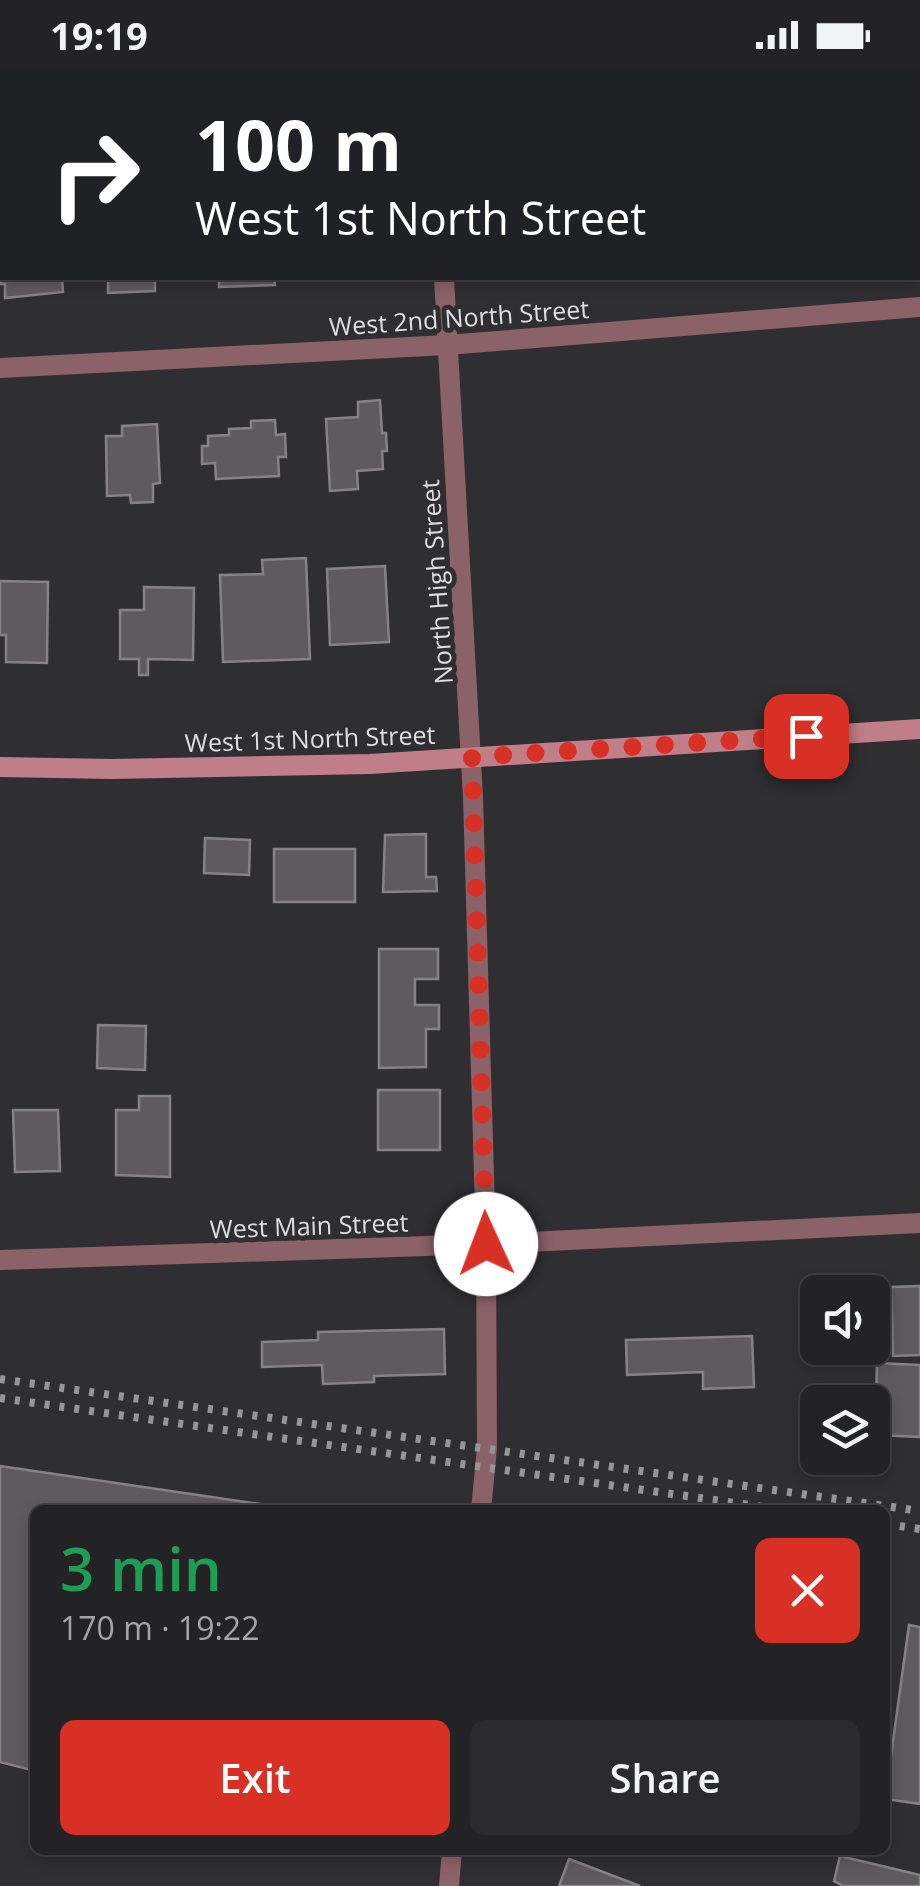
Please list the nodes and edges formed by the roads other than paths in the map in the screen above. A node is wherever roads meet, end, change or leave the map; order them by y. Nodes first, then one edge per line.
1 (444, 280) edge
2 (920, 307) edge
3 (447, 344) junction
4 (0, 368) edge
5 (920, 729) edge
6 (472, 757) junction
7 (0, 767) edge
8 (920, 1222) edge
9 (486, 1244) junction
10 (0, 1260) edge
11 (481, 1505) edge
12 (452, 1855) edge
13 (449, 1886) edge

1 - 3 street, North High Street
2 - 3 street, West 2nd North Street
3 - 4 street, West 2nd North Street
3 - 6 street, North High Street
5 - 6 main road, West 1st North Street
6 - 7 main road, West 1st North Street
6 - 9 street, North High Street
8 - 9 street, West Main Street
9 - 10 street, West Main Street
9 - 11 street, North High Street
12 - 13 street

